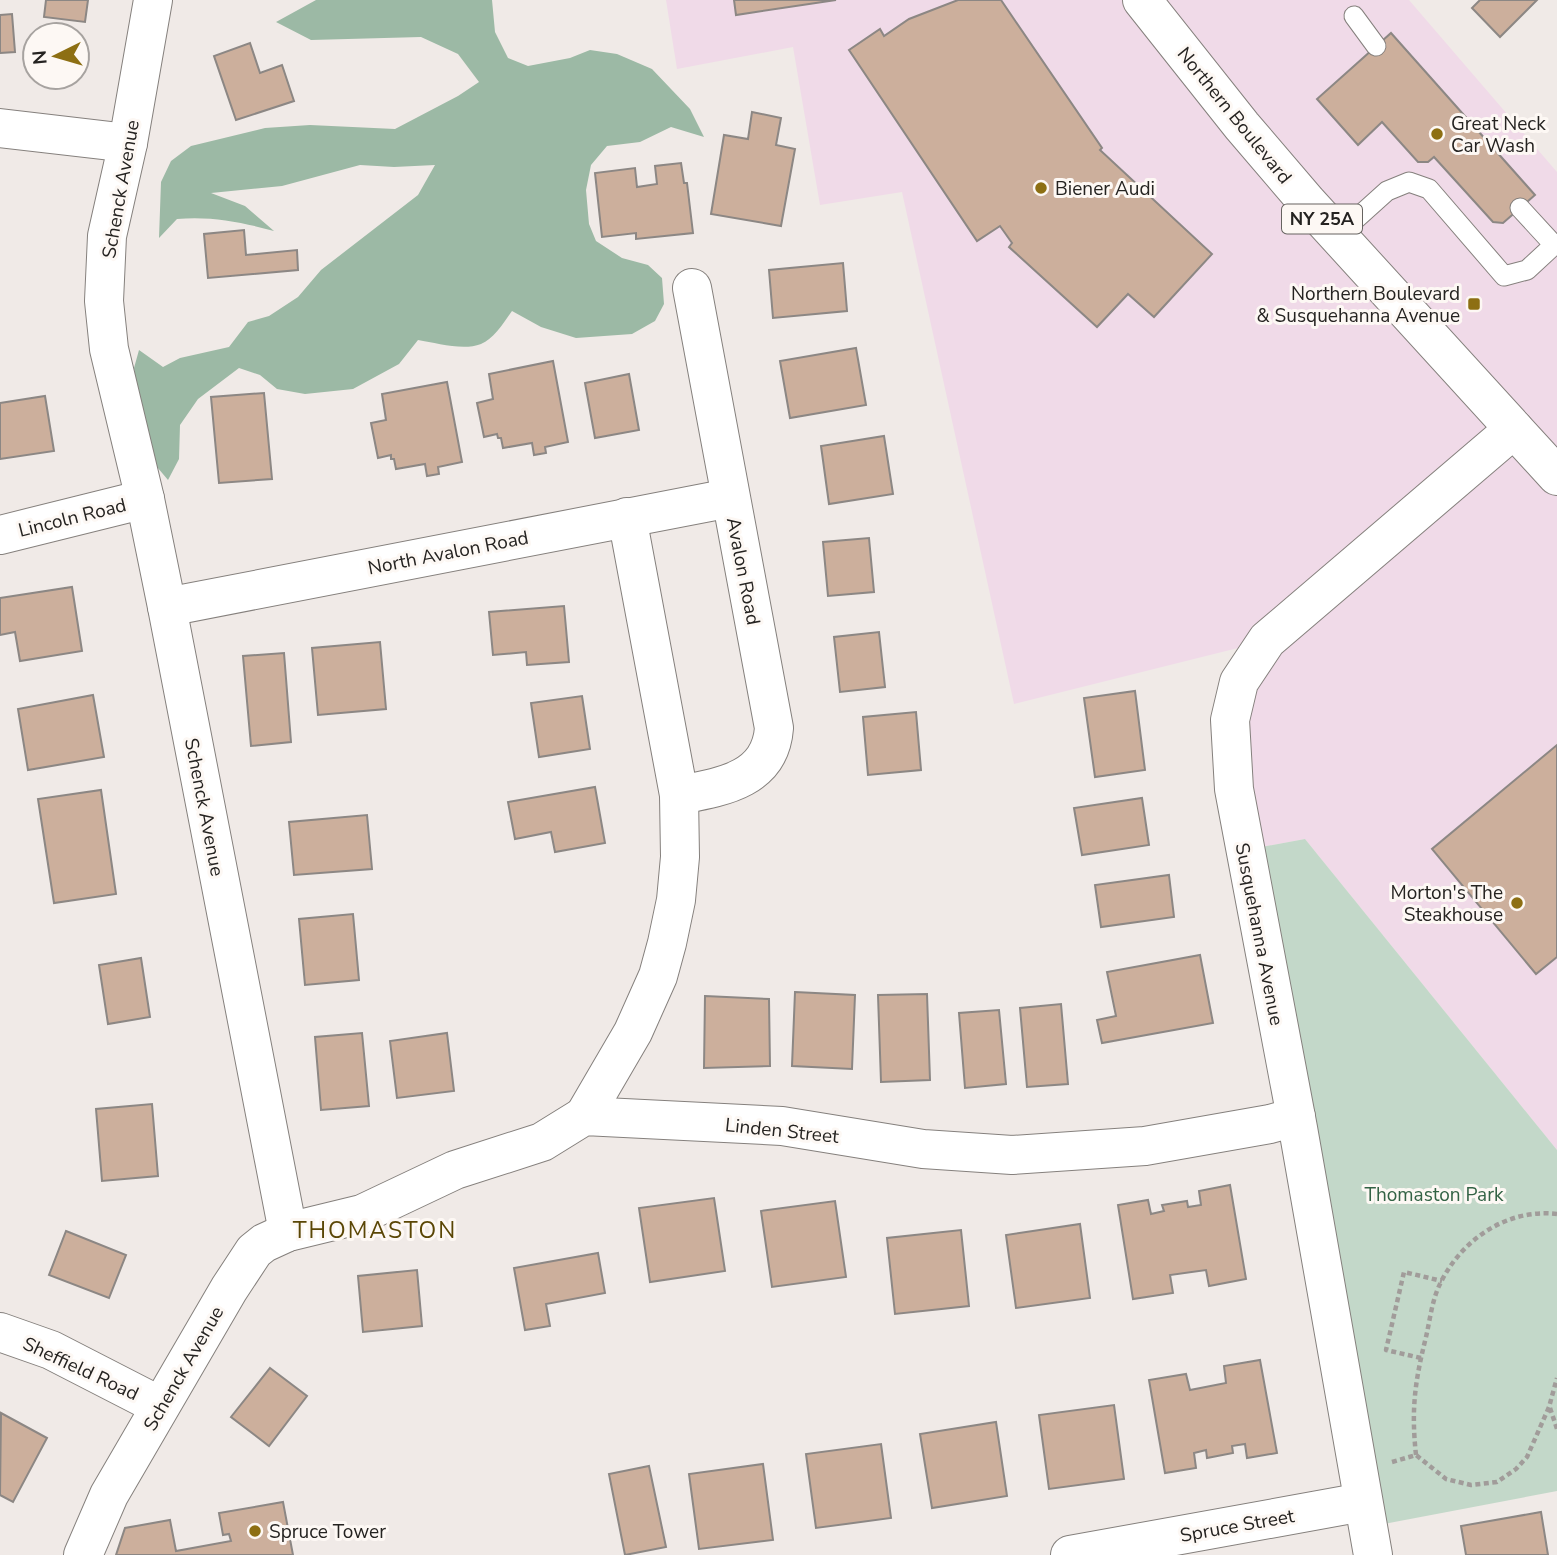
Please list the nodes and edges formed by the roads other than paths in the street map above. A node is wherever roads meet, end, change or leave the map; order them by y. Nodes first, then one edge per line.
1 (153, 0) edge
2 (1146, 1) edge
3 (1354, 16) dead end
4 (1376, 46) dead end
5 (0, 128) edge
6 (128, 143) junction
7 (1520, 208) dead end
8 (1337, 236) junction
9 (692, 288) dead end
10 (1514, 429) junction
11 (1557, 476) edge
12 (730, 498) junction
13 (145, 499) junction
14 (627, 517) junction
15 (0, 535) edge
16 (167, 607) junction
17 (679, 794) junction
18 (584, 1116) junction
19 (1296, 1117) junction
20 (288, 1232) junction
21 (0, 1332) edge
22 (160, 1406) junction
23 (1360, 1488) junction
24 (83, 1555) edge
25 (1070, 1555) edge
26 (1373, 1555) edge

1 - 6 street, Schenck Avenue
2 - 8 street, Northern Boulevard / NY 25A
3 - 4 lane
5 - 6 street
6 - 13 street, Schenck Avenue
7 - 8 lane
8 - 10 street, Northern Boulevard / NY 25A
9 - 12 street, Avalon Road
10 - 11 street, Northern Boulevard / NY 25A
10 - 19 street, Susquehanna Avenue
12 - 14 street, North Avalon Road
12 - 17 street, Avalon Road
13 - 15 street, Lincoln Road
13 - 16 street, Schenck Avenue
14 - 16 street, North Avalon Road
14 - 17 street
16 - 20 street, Schenck Avenue
17 - 18 street
18 - 19 street, Linden Street
18 - 20 street
19 - 23 street, Susquehanna Avenue
20 - 22 street, Schenck Avenue
21 - 22 street, Sheffield Road
22 - 24 street, Schenck Avenue
23 - 25 street, Spruce Street
23 - 26 street, Susquehanna Avenue

